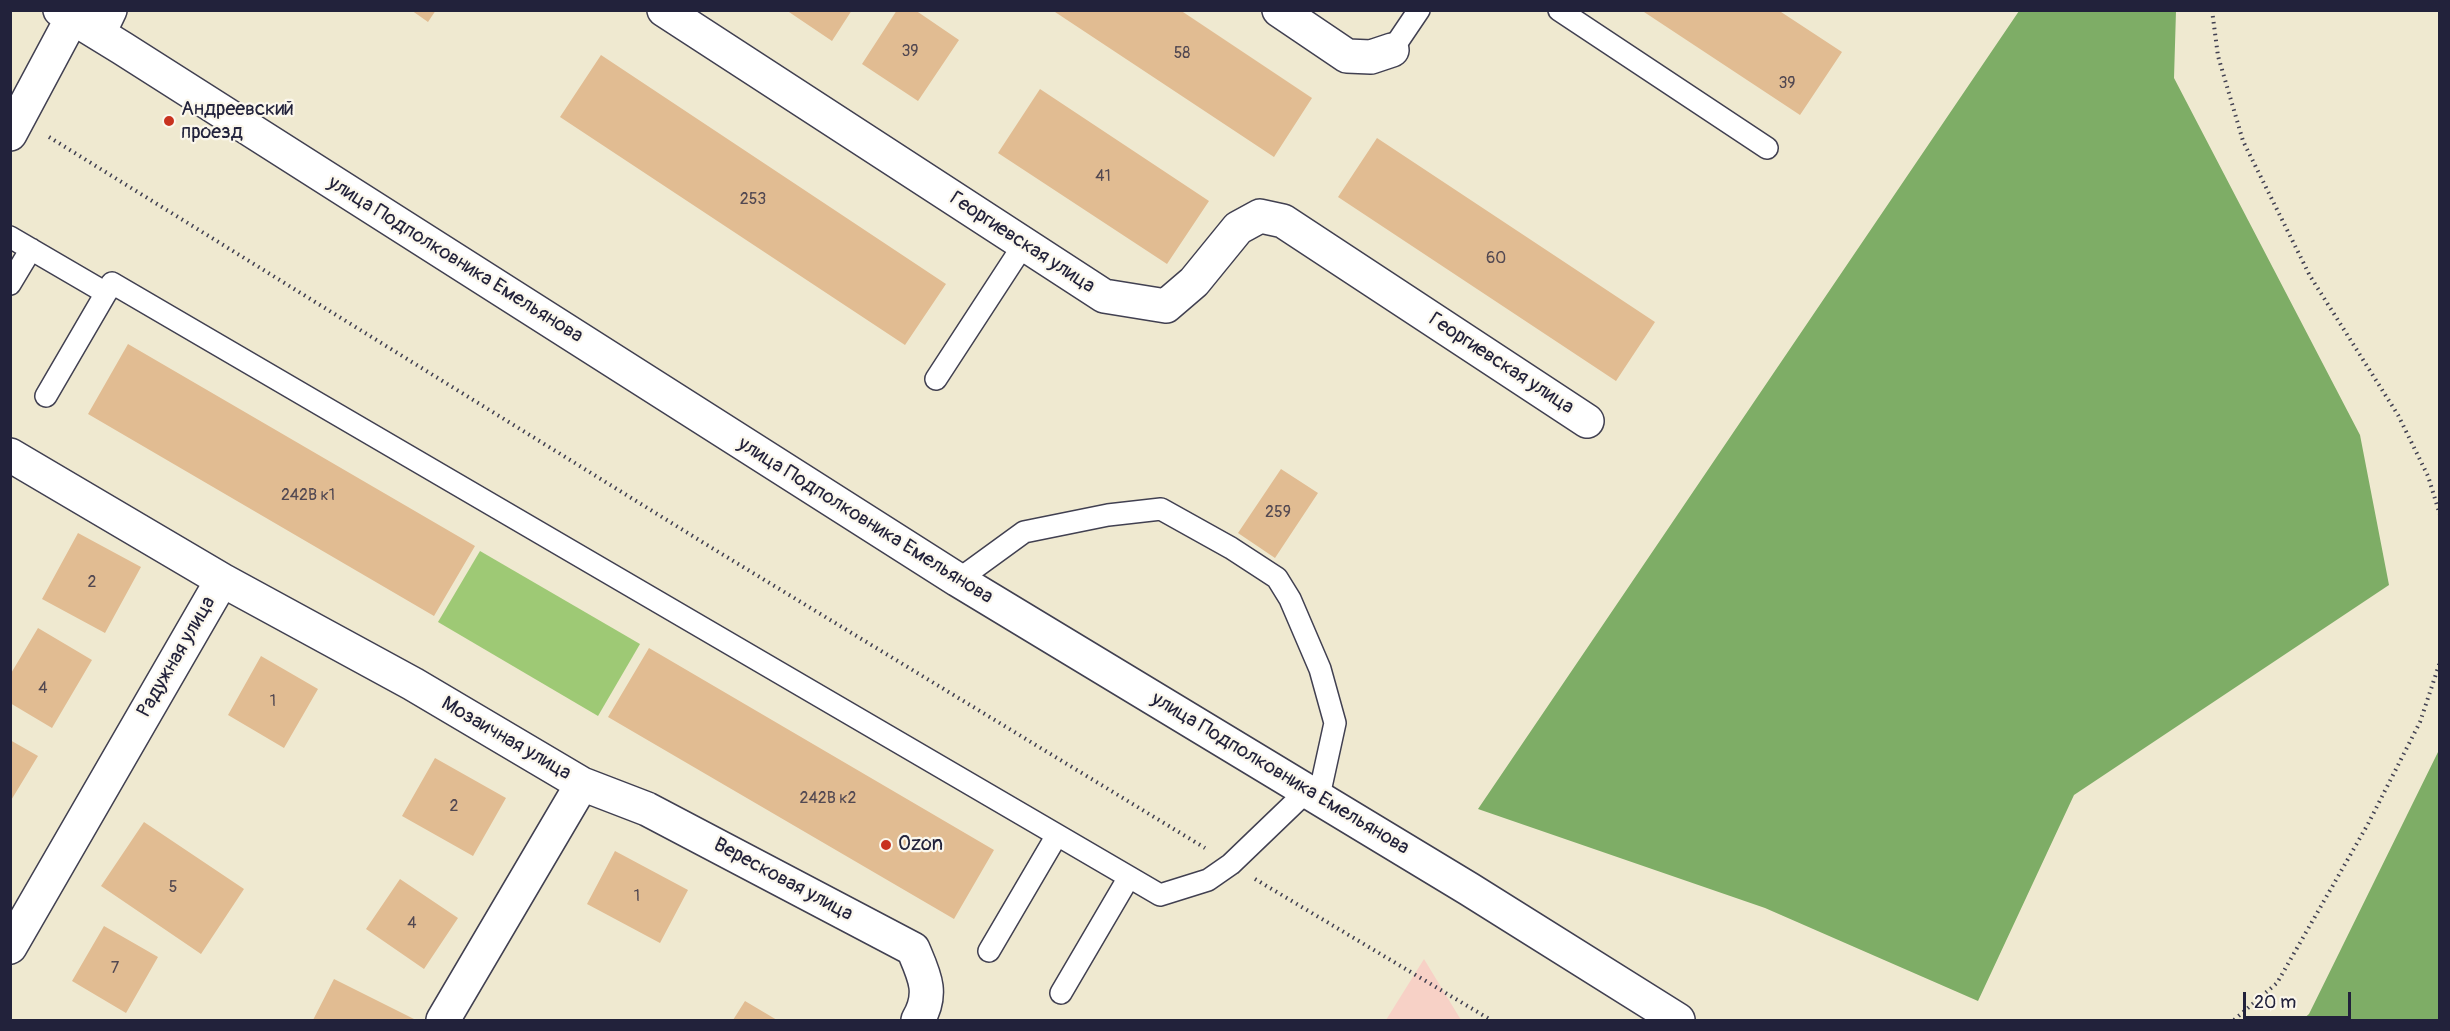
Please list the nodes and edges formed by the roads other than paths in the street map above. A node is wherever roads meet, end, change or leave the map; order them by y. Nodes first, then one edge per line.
1 (664, 10) edge
2 (1279, 10) edge
3 (1419, 10) edge
4 (1559, 10) edge
5 (85, 18) edge
6 (1392, 50) joint
7 (15, 127) edge
8 (1767, 148) dead end
9 (10, 237) edge
10 (1024, 244) junction
11 (31, 249) junction
12 (10, 284) edge
13 (106, 293) junction
14 (936, 379) dead end
15 (46, 396) dead end
16 (1587, 421) dead end
17 (10, 455) edge
18 (222, 580) junction
19 (958, 580) junction
20 (582, 784) junction
21 (1313, 793) junction
22 (1057, 835) junction
23 (1129, 877) junction
24 (10, 947) edge
25 (989, 951) dead end
26 (1061, 993) dead end
27 (443, 1020) edge
28 (918, 1020) edge
29 (1678, 1020) edge

1 - 10 street, Георгиевская улица
2 - 6 street
3 - 6 lane
4 - 8 lane
5 - 7 street
5 - 19 street, улица Подполковника Емельянова
9 - 11 lane
10 - 14 lane
10 - 16 street, Георгиевская улица
11 - 12 lane
11 - 13 lane
13 - 15 lane
13 - 22 lane
17 - 18 street, Радужная улица
18 - 20 street, Мозаичная улица
18 - 24 street, Радужная улица
19 - 21 street, улица Подполковника Емельянова
19 - 21 lane
20 - 27 street, Мозаичная улица
20 - 28 street, Вересковая улица
21 - 23 lane
21 - 29 street, улица Подполковника Емельянова
22 - 23 lane
22 - 25 lane
23 - 26 lane

